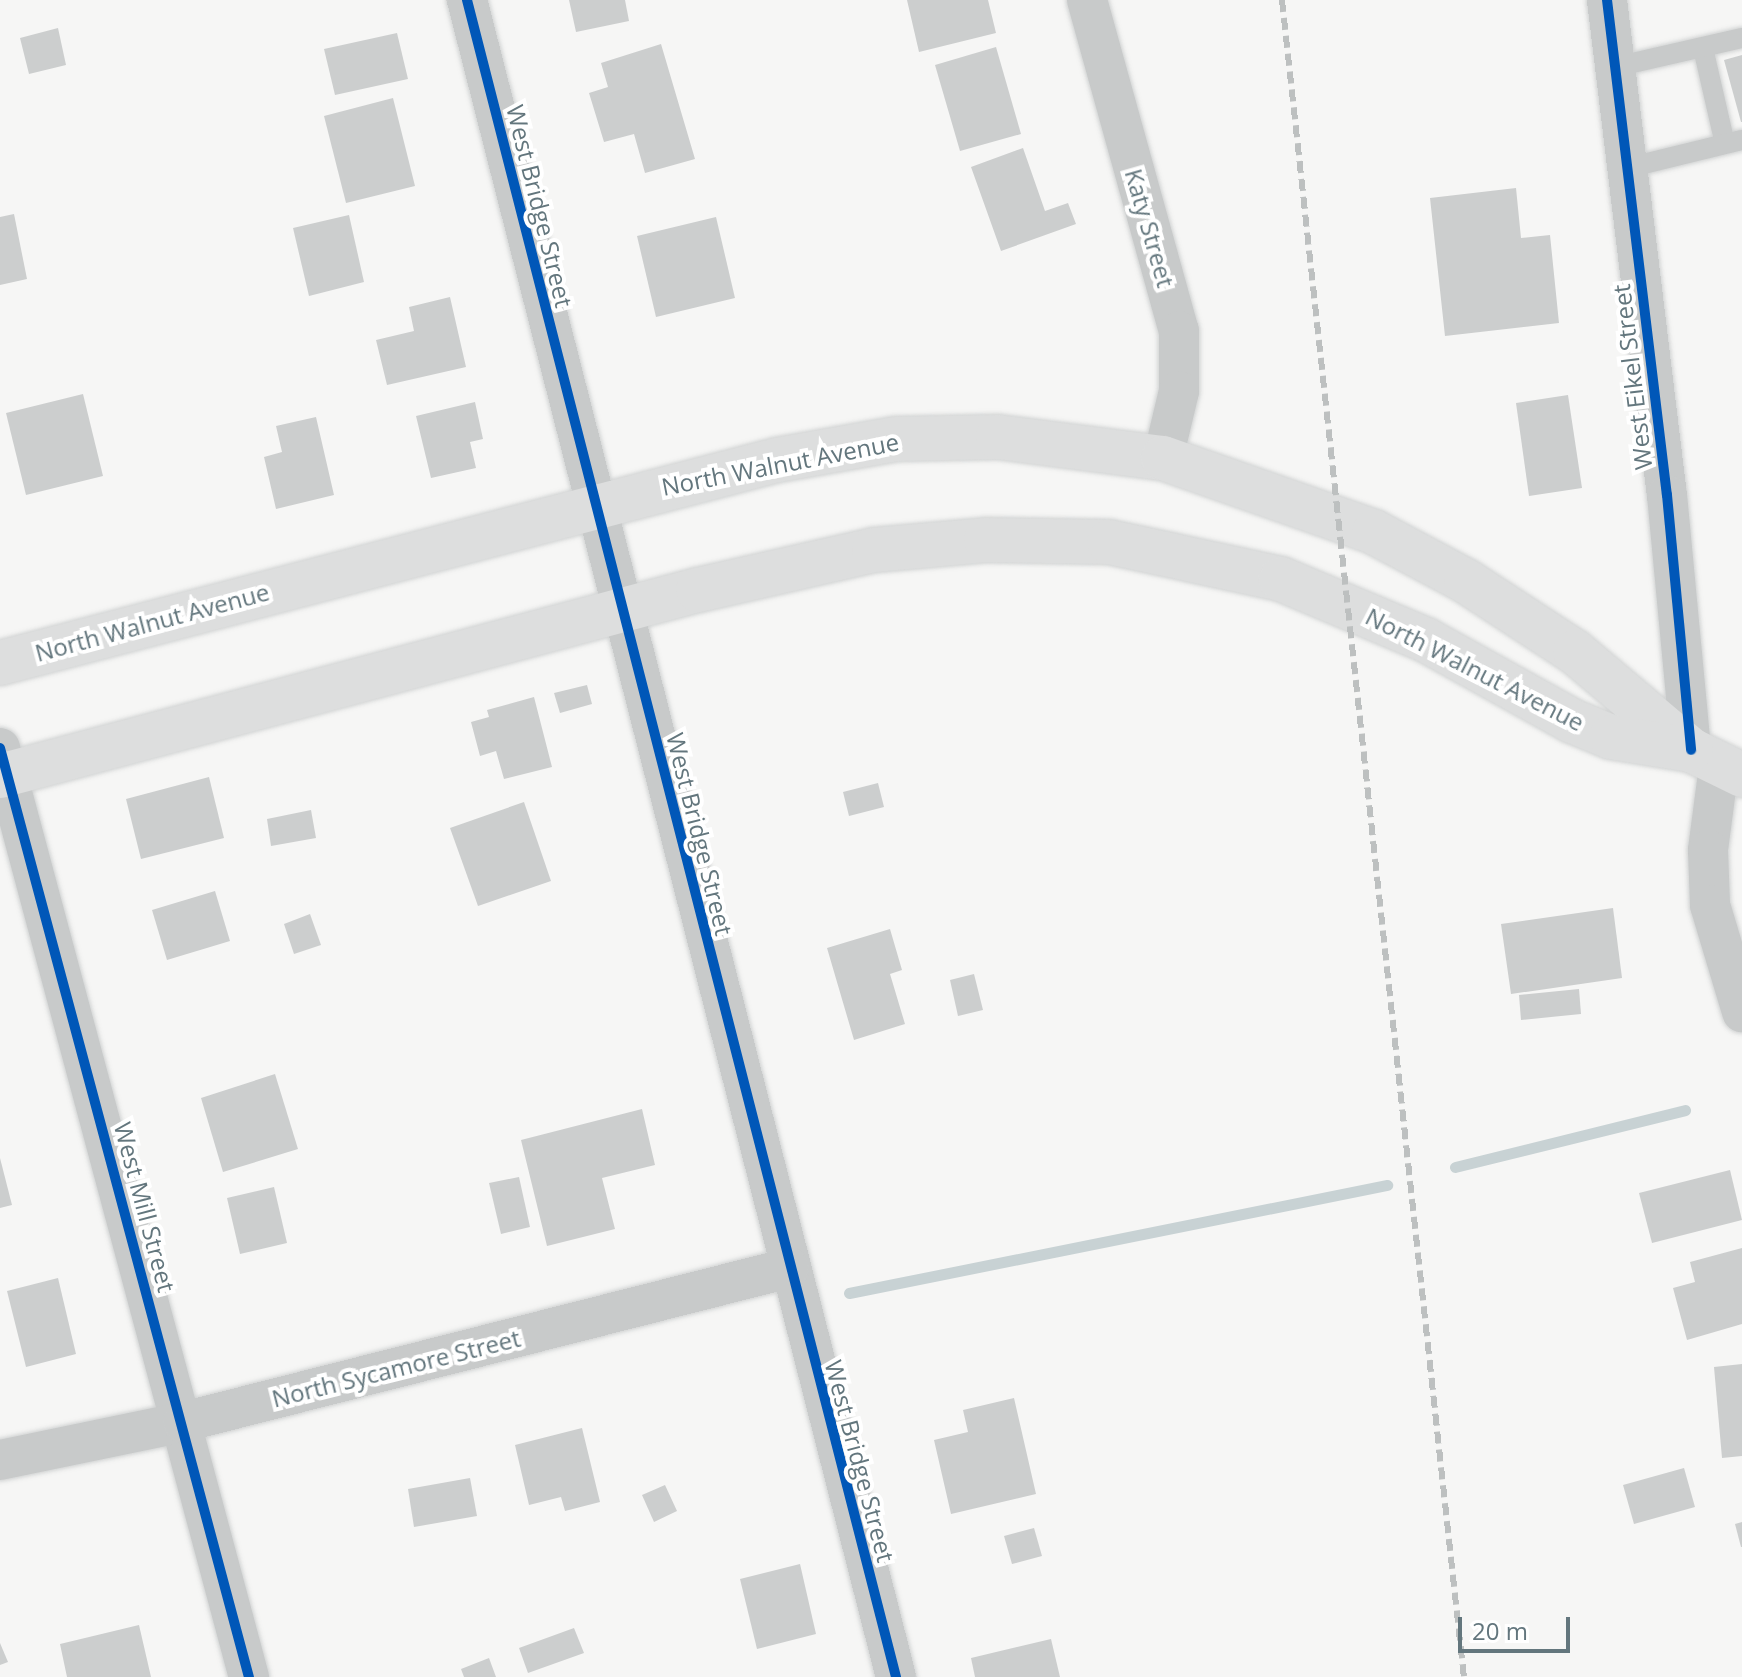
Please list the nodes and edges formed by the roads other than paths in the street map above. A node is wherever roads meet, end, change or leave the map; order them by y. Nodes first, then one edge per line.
1 (467, 0) edge
2 (1087, 0) edge
3 (1607, 0) edge
4 (1742, 38) edge
5 (1703, 48) junction
6 (1615, 67) junction
7 (1734, 142) edge
8 (1627, 168) junction
9 (1163, 458) junction
10 (595, 504) junction
11 (624, 614) junction
12 (0, 663) edge
13 (1717, 764) edge
14 (2, 766) edge
15 (1742, 1012) edge
16 (789, 1268) junction
17 (183, 1422) junction
18 (0, 1460) edge
19 (249, 1677) edge
20 (896, 1677) edge

1 - 10 street, West Bridge Street
2 - 9 street, Katy Street
3 - 6 street, West Eikel Street
4 - 5 lane
5 - 6 lane
5 - 7 lane
6 - 8 street, West Eikel Street
7 - 8 lane
8 - 13 street, West Eikel Street
9 - 10 main road, North Walnut Avenue
9 - 13 main road, North Walnut Avenue
10 - 11 street, West Bridge Street
10 - 12 main road, North Walnut Avenue
11 - 13 main road, North Walnut Avenue
11 - 14 main road, North Walnut Avenue
11 - 16 street, West Bridge Street
13 - 15 street, West Eikel Street
14 - 17 street, West Mill Street
16 - 17 street, North Sycamore Street
16 - 20 street, West Bridge Street
17 - 18 street, North Sycamore Street
17 - 19 street, West Mill Street

